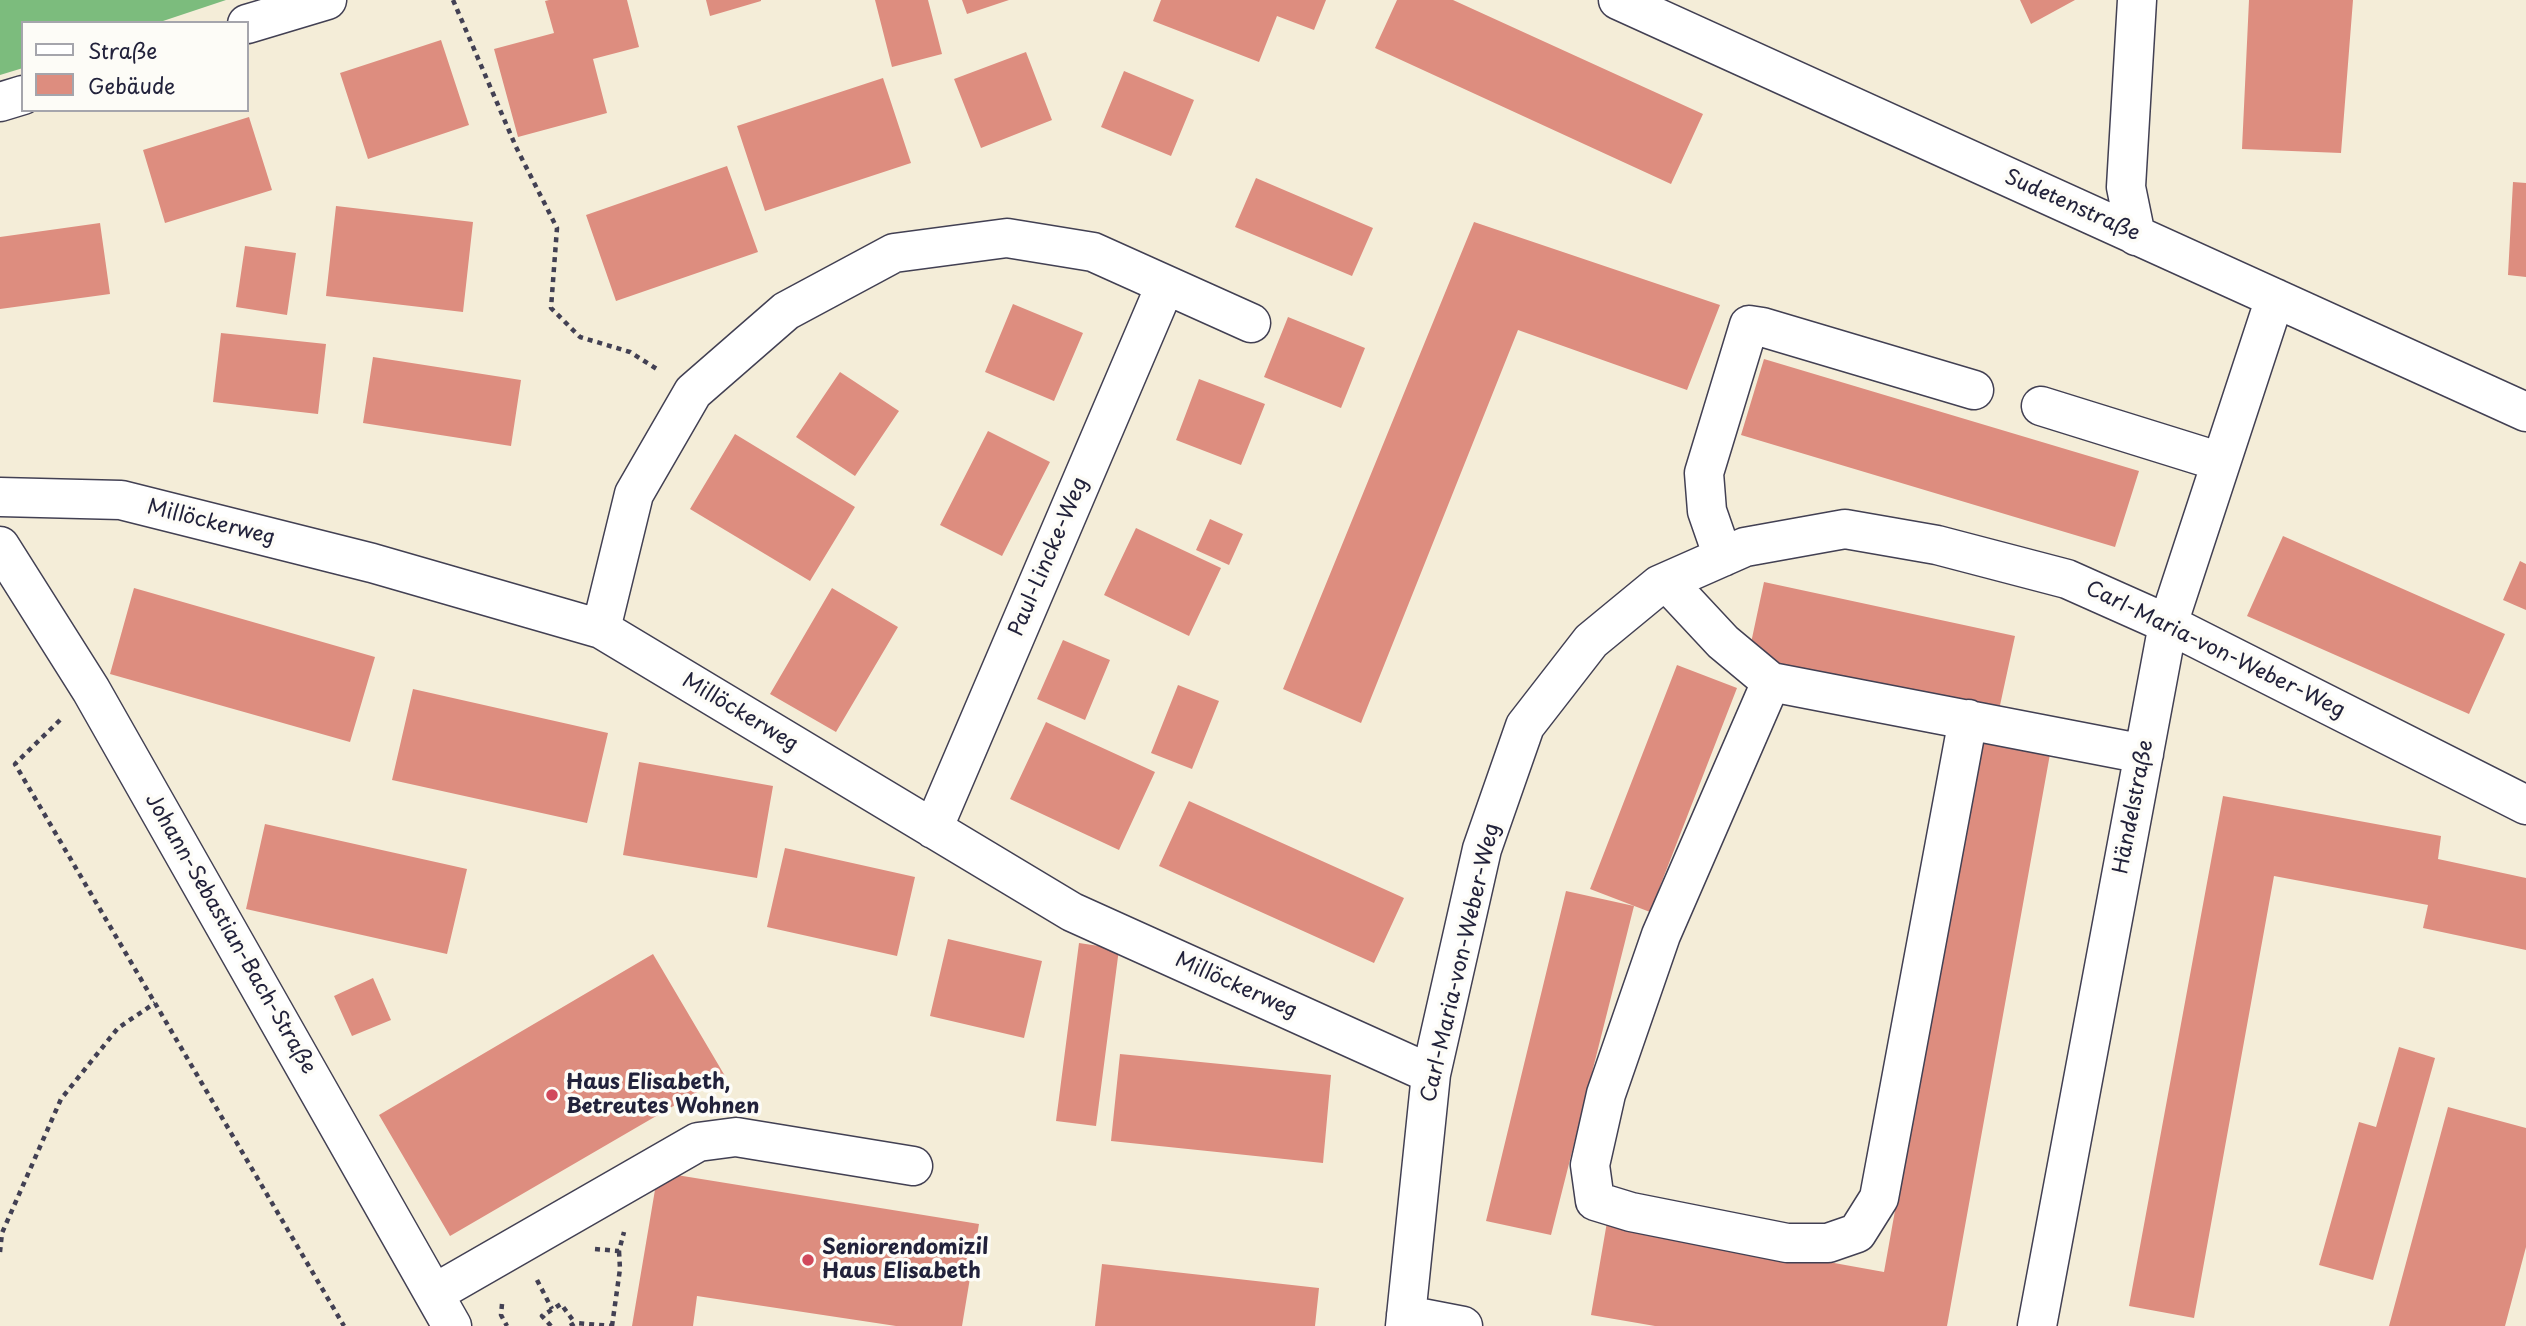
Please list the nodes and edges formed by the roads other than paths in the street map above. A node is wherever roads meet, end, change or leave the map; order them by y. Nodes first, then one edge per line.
1 (327, 0) edge
2 (1618, 0) edge
3 (2137, 0) edge
4 (248, 23) edge
5 (21, 96) edge
6 (0, 102) edge
7 (2136, 236) junction
8 (1165, 286) junction
9 (2275, 299) junction
10 (1251, 323) dead end
11 (1974, 390) dead end
12 (2041, 406) dead end
13 (2526, 412) edge
14 (2221, 462) junction
15 (0, 497) edge
16 (0, 546) edge
17 (1723, 557) junction
18 (1667, 582) junction
19 (2168, 624) junction
20 (601, 629) junction
21 (1771, 682) junction
22 (1968, 719) junction
23 (2144, 754) junction
24 (2526, 805) edge
25 (933, 829) junction
26 (1431, 1074) junction
27 (912, 1166) dead end
28 (443, 1310) edge
29 (1406, 1320) edge
30 (1463, 1326) edge
31 (2036, 1326) edge

1 - 4 street
2 - 7 street, Sudetenstraße
3 - 7 street
5 - 6 street
7 - 9 street, Sudetenstraße
8 - 10 street
8 - 20 street
8 - 25 street, Paul-Lincke-Weg
9 - 13 street, Sudetenstraße
9 - 14 street, Händelstraße
11 - 17 street
12 - 14 street
14 - 19 street, Händelstraße
15 - 20 street, Millöckerweg
16 - 28 street, Johann-Sebastian-Bach-Straße
17 - 18 street, Carl-Maria-von-Weber-Weg
17 - 19 street, Carl-Maria-von-Weber-Weg
18 - 21 street
18 - 26 street, Carl-Maria-von-Weber-Weg
19 - 23 street, Händelstraße
19 - 24 street, Carl-Maria-von-Weber-Weg
20 - 25 street, Millöckerweg
21 - 22 street
21 - 22 street
22 - 23 street
23 - 31 street, Händelstraße
25 - 26 street, Millöckerweg
26 - 29 street, Carl-Maria-von-Weber-Weg
27 - 28 street
29 - 30 street

